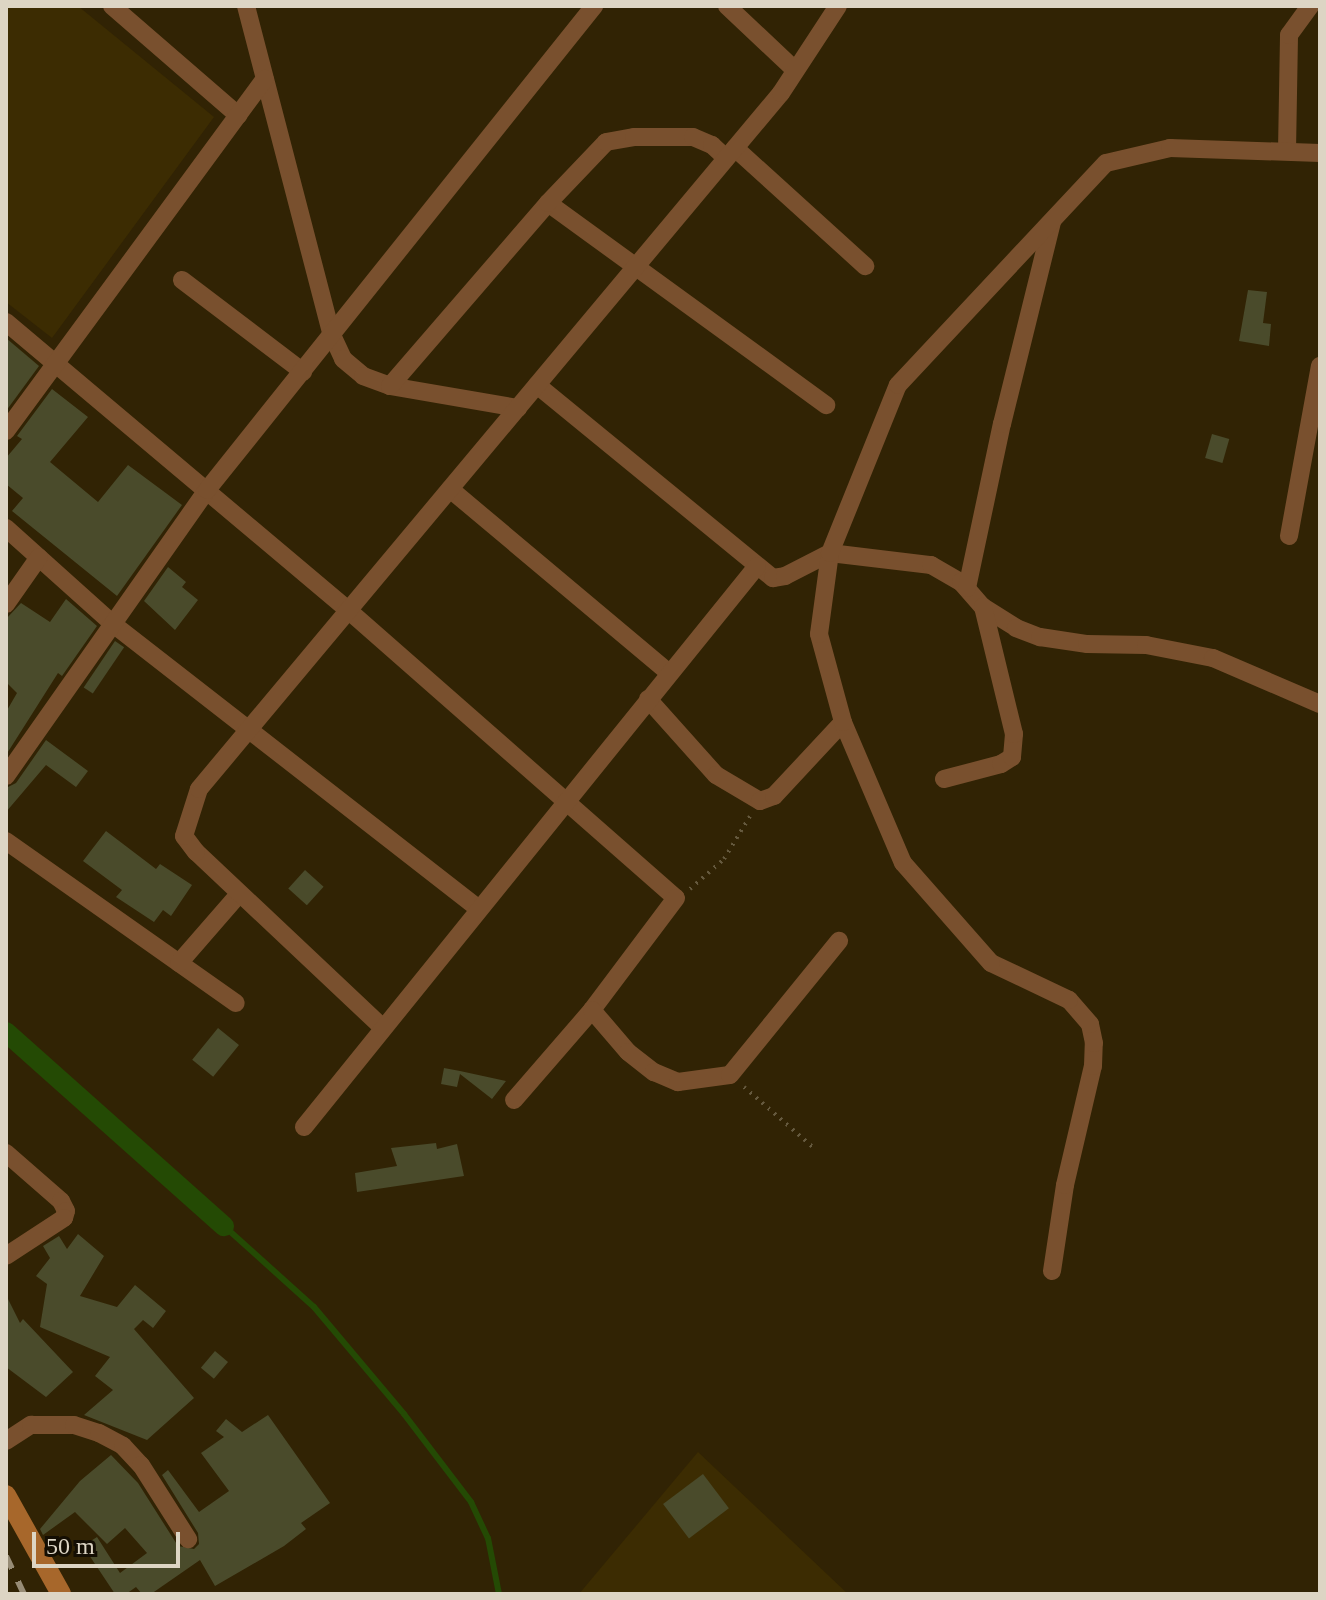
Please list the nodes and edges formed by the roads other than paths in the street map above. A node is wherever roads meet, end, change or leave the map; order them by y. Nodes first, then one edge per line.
1 (112, 6) edge
2 (246, 6) edge
3 (594, 6) edge
4 (727, 6) edge
5 (838, 6) edge
6 (1310, 6) edge
7 (795, 70) junction
8 (265, 79) junction
9 (238, 115) junction
10 (1287, 151) junction
11 (731, 153) junction
12 (1320, 153) edge
13 (548, 203) junction
14 (1053, 219) junction
15 (865, 266) dead end
16 (636, 267) junction
17 (182, 280) dead end
18 (6, 322) edge
19 (332, 335) junction
20 (56, 362) junction
21 (1320, 366) edge
22 (303, 372) junction
23 (537, 385) junction
24 (390, 386) junction
25 (826, 405) dead end
26 (518, 408) junction
27 (6, 431) edge
28 (450, 489) junction
29 (207, 490) junction
30 (6, 528) edge
31 (1289, 536) dead end
32 (830, 553) junction
33 (39, 557) junction
34 (757, 566) junction
35 (967, 588) junction
36 (6, 604) edge
37 (983, 607) junction
38 (348, 610) junction
39 (113, 624) junction
40 (669, 673) junction
41 (648, 699) junction
42 (1320, 704) edge
43 (843, 722) junction
44 (249, 730) junction
45 (6, 776) edge
46 (944, 779) dead end
47 (566, 801) junction
48 (6, 841) edge
49 (239, 894) junction
50 (479, 909) junction
51 (839, 941) dead end
52 (179, 963) junction
53 (236, 1003) dead end
54 (592, 1010) junction
55 (383, 1028) junction
56 (514, 1100) dead end
57 (304, 1127) dead end
58 (6, 1153) edge
59 (6, 1256) edge
60 (1052, 1271) dead end
61 (6, 1441) edge
62 (6, 1495) edge
63 (188, 1539) dead end
64 (61, 1594) edge

1 - 9 street
2 - 8 street
3 - 19 street
4 - 7 street
5 - 7 street
6 - 10 street
7 - 11 street
8 - 9 street
8 - 19 street
9 - 20 street
10 - 12 street
10 - 14 street
11 - 13 street
11 - 15 street
11 - 16 street
13 - 16 street
13 - 24 street
14 - 32 street
14 - 35 street
16 - 23 street
16 - 25 street
17 - 22 street
18 - 20 street
19 - 22 street
19 - 24 street
20 - 27 street
20 - 29 street
21 - 31 street
22 - 29 street
23 - 26 street
23 - 34 street
24 - 26 street
26 - 28 street
28 - 38 street
28 - 40 street
29 - 38 street
29 - 39 street
30 - 33 street
32 - 34 street
32 - 35 street
32 - 43 street
33 - 36 street
33 - 39 street
34 - 40 street
35 - 37 street
37 - 42 street
37 - 46 street
38 - 44 street
38 - 47 street
39 - 44 street
39 - 45 street
40 - 41 street
41 - 43 street
41 - 47 street
43 - 60 street
44 - 49 street
44 - 50 street
47 - 50 street
47 - 54 street
48 - 52 street
49 - 52 street
49 - 55 street
50 - 55 street
51 - 54 street
52 - 53 street
54 - 56 street
55 - 57 street
58 - 59 street
61 - 63 street
62 - 64 main road

